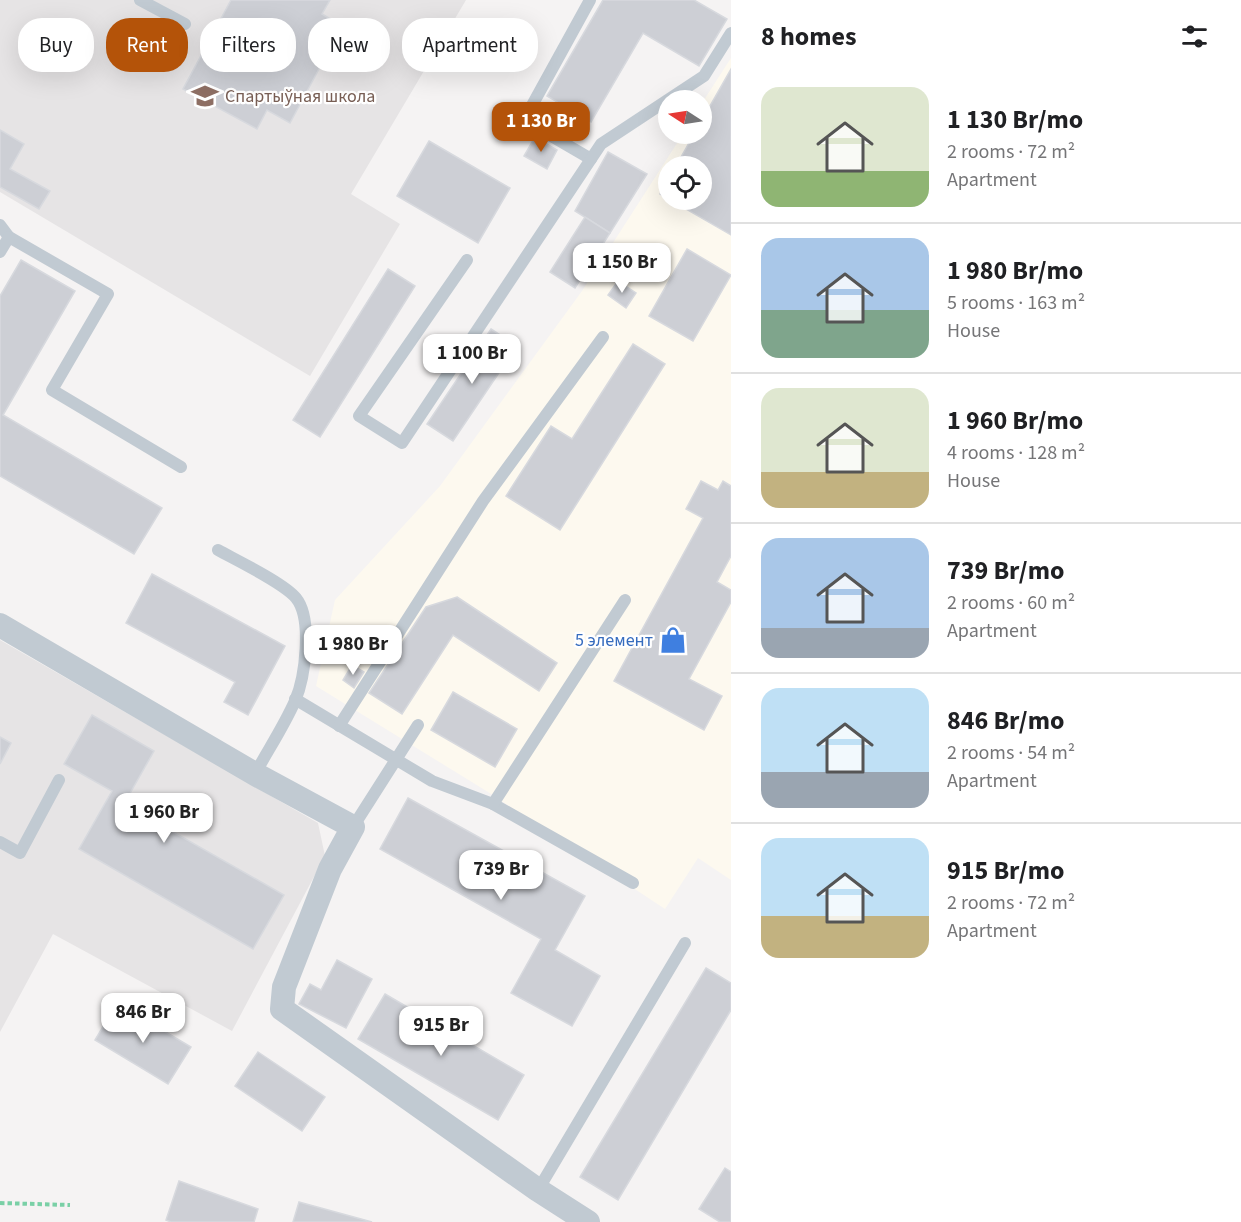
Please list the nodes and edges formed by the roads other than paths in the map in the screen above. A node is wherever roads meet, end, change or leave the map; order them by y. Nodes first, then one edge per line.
1 (140, 0) edge
2 (590, 0) edge
3 (174, 18) edge
4 (731, 33) edge
5 (591, 159) junction
6 (0, 225) edge
7 (9, 237) junction
8 (0, 252) edge
9 (467, 260) dead end
10 (603, 337) dead end
11 (181, 467) dead end
12 (218, 550) dead end
13 (625, 600) dead end
14 (0, 625) edge
15 (296, 699) junction
16 (418, 725) dead end
17 (339, 726) junction
18 (395, 760) junction
19 (255, 774) junction
20 (58, 780) dead end
21 (493, 804) junction
22 (353, 827) junction
23 (0, 842) edge
24 (633, 883) dead end
25 (685, 943) dead end
26 (538, 1190) junction
27 (588, 1222) edge

1 - 3 lane
2 - 5 lane
4 - 5 lane
5 - 9 lane
6 - 7 lane
7 - 8 lane
7 - 11 lane
10 - 17 lane
12 - 15 lane
13 - 21 lane
14 - 19 street
15 - 17 lane
15 - 19 lane
16 - 18 lane
17 - 18 lane
18 - 21 lane
18 - 22 lane
19 - 22 street
20 - 23 lane
21 - 24 lane
22 - 26 street
25 - 26 lane
26 - 27 street

